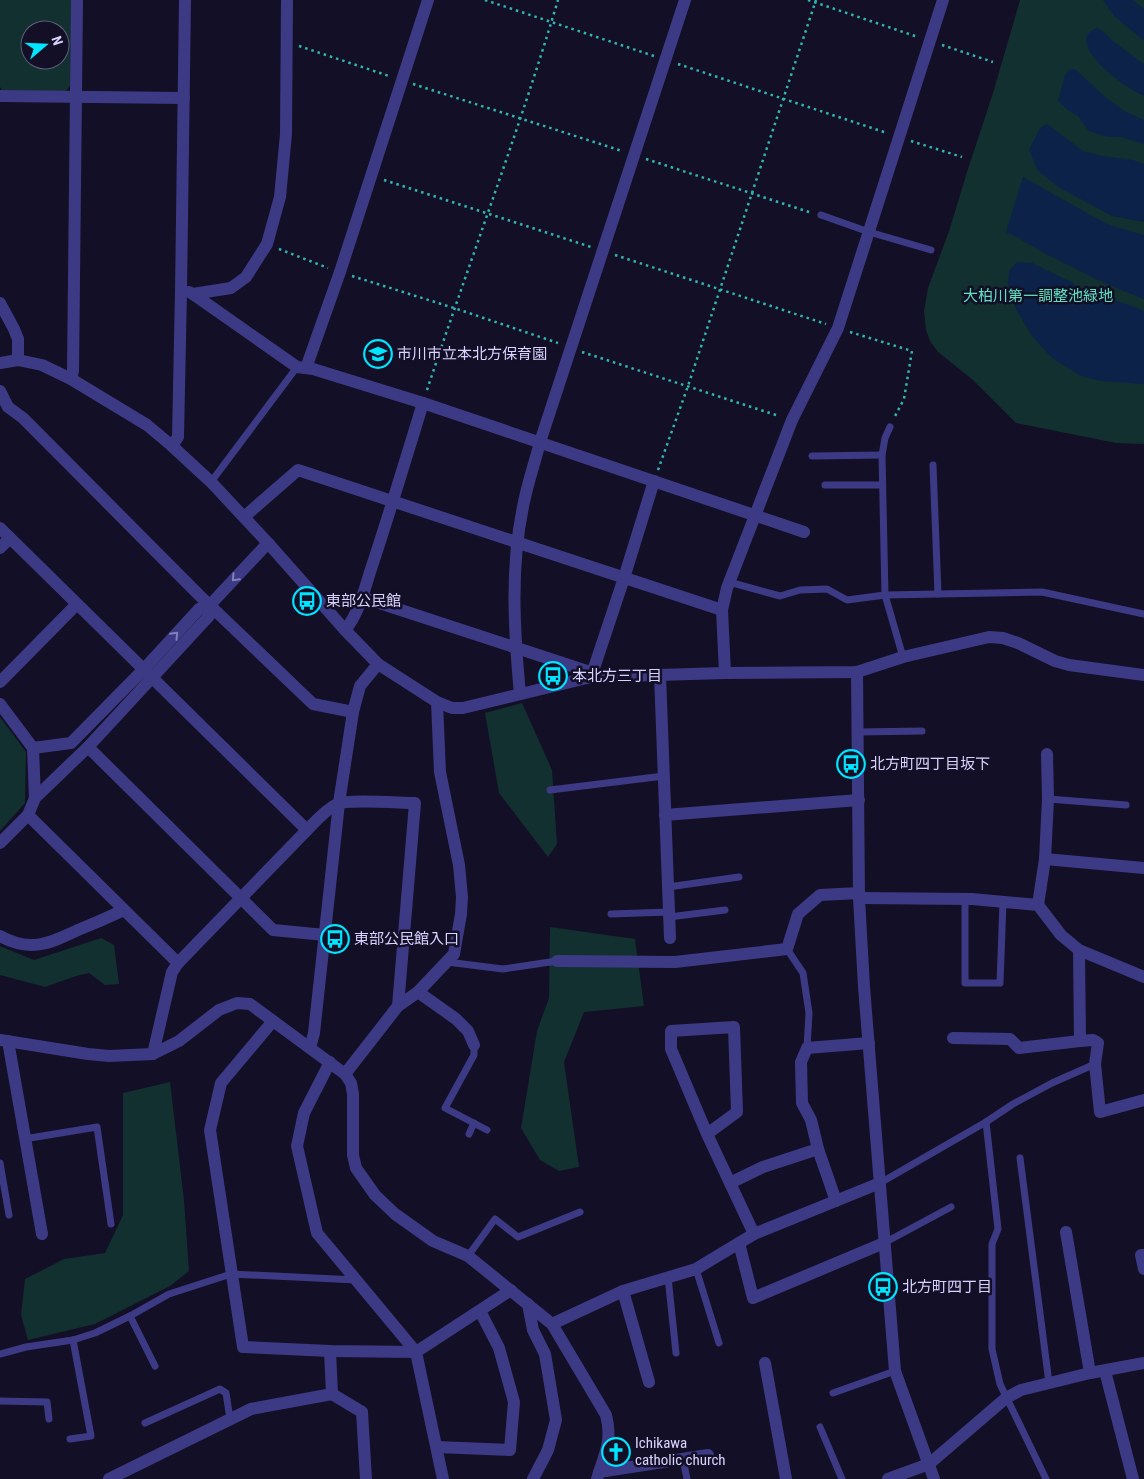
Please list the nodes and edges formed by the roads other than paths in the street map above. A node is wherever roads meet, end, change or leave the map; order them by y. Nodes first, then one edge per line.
1 (78, 0) edge
2 (185, 0) edge
3 (287, 0) edge
4 (428, 0) edge
5 (685, 0) edge
6 (944, 0) edge
7 (0, 96) edge
8 (77, 97) junction
9 (184, 98) junction
10 (821, 215) road end
11 (869, 232) junction
12 (931, 250) dead end
13 (187, 292) junction
14 (0, 303) edge
15 (18, 360) junction
16 (0, 363) edge
17 (302, 368) junction
18 (71, 378) junction
19 (0, 391) edge
20 (423, 403) junction
21 (890, 426) road end
22 (540, 442) junction
23 (172, 446) junction
24 (882, 455) junction
25 (812, 456) dead end
26 (933, 465) dead end
27 (654, 481) junction
28 (211, 482) junction
29 (825, 485) dead end
30 (882, 486) junction
31 (393, 502) junction
32 (755, 516) junction
33 (244, 518) junction
34 (0, 528) edge
35 (804, 532) dead end
36 (10, 538) junction
37 (517, 542) junction
38 (268, 543) junction
39 (0, 548) edge
40 (624, 578) junction
41 (729, 582) junction
42 (938, 594) junction
43 (884, 596) junction
44 (361, 597) junction
45 (77, 604) junction
46 (210, 605) junction
47 (722, 610) junction
48 (1144, 614) edge
49 (345, 630) junction
50 (516, 647) junction
51 (903, 658) junction
52 (378, 664) junction
53 (1144, 669) edge
54 (857, 672) junction
55 (725, 673) junction
56 (147, 674) junction
57 (592, 675) junction
58 (660, 675) junction
59 (1144, 675) edge
60 (0, 682) edge
61 (520, 694) junction
62 (437, 702) junction
63 (0, 704) edge
64 (353, 712) junction
65 (922, 731) dead end
66 (858, 732) junction
67 (88, 747) junction
68 (34, 748) junction
69 (1047, 754) dead end
70 (664, 776) junction
71 (550, 790) dead end
72 (35, 798) junction
73 (859, 800) junction
74 (1048, 800) junction
75 (339, 803) junction
76 (1126, 805) dead end
77 (665, 814) junction
78 (28, 815) junction
79 (307, 830) junction
80 (0, 843) edge
81 (1045, 859) junction
82 (1144, 868) edge
83 (739, 877) dead end
84 (668, 887) junction
85 (859, 895) junction
86 (241, 898) junction
87 (965, 899) junction
88 (1003, 902) junction
89 (1038, 905) junction
90 (124, 910) junction
91 (725, 910) dead end
92 (611, 914) dead end
93 (669, 915) junction
94 (325, 935) junction
95 (0, 936) edge
96 (670, 938) dead end
97 (787, 949) junction
98 (1078, 950) junction
99 (557, 961) joint
100 (447, 962) junction
101 (178, 963) junction
102 (1144, 977) edge
103 (418, 992) junction
104 (398, 1006) junction
105 (273, 1021) junction
106 (953, 1038) dead end
107 (4, 1041) edge
108 (1080, 1041) junction
109 (869, 1043) junction
110 (474, 1045) joint
111 (310, 1048) junction
112 (807, 1048) junction
113 (153, 1054) junction
114 (330, 1062) junction
115 (1095, 1064) junction
116 (345, 1074) junction
117 (1144, 1100) edge
118 (986, 1122) junction
119 (474, 1123) junction
120 (487, 1130) dead end
121 (469, 1134) dead end
122 (707, 1134) junction
123 (24, 1139) junction
124 (818, 1149) junction
125 (1020, 1158) dead end
126 (0, 1163) edge
127 (730, 1183) junction
128 (880, 1183) junction
129 (836, 1201) junction
130 (951, 1207) dead end
131 (580, 1212) dead end
132 (9, 1215) dead end
133 (111, 1224) dead end
134 (1066, 1232) dead end
135 (42, 1234) dead end
136 (754, 1234) junction
137 (884, 1243) junction
138 (739, 1244) junction
139 (1144, 1255) edge
140 (468, 1256) junction
141 (696, 1269) junction
142 (1144, 1269) edge
143 (231, 1274) junction
144 (668, 1277) junction
145 (356, 1280) junction
146 (510, 1290) junction
147 (623, 1291) junction
148 (528, 1304) junction
149 (480, 1311) junction
150 (130, 1316) junction
151 (552, 1324) junction
152 (73, 1340) junction
153 (718, 1343) dead end
154 (330, 1351) junction
155 (416, 1352) junction
156 (676, 1353) dead end
157 (0, 1354) edge
158 (765, 1363) dead end
159 (1144, 1363) edge
160 (155, 1366) dead end
161 (895, 1371) junction
162 (1105, 1371) junction
163 (1090, 1373) junction
164 (649, 1382) dead end
165 (1049, 1383) junction
166 (833, 1392) dead end
167 (332, 1394) junction
168 (1006, 1398) junction
169 (0, 1402) edge
170 (48, 1419) dead end
171 (230, 1420) junction
172 (145, 1423) dead end
173 (820, 1427) dead end
174 (70, 1439) dead end
175 (437, 1447) junction
176 (708, 1456) dead end
177 (683, 1459) junction
178 (929, 1464) junction
179 (598, 1475) edge
180 (109, 1479) edge
181 (366, 1479) edge
182 (443, 1479) edge
183 (533, 1479) edge
184 (687, 1479) edge
185 (786, 1479) edge
186 (842, 1479) edge
187 (888, 1479) edge
188 (934, 1479) edge
189 (1046, 1479) edge
190 (1133, 1479) edge

1 - 8 street
2 - 9 street
3 - 13 street
4 - 17 street
5 - 22 street
6 - 11 street
7 - 8 street
8 - 9 street
8 - 18 street
9 - 13 street
10 - 11 lane
11 - 12 lane
11 - 32 street
13 - 17 street
13 - 23 street
14 - 15 street
15 - 16 street
15 - 18 street
17 - 20 street
17 - 28 lane
18 - 23 street
19 - 46 street
20 - 22 street
20 - 31 street
21 - 24 lane
22 - 27 street
22 - 37 street
23 - 28 street
24 - 25 lane
24 - 30 lane
26 - 42 lane
27 - 32 street
27 - 40 street
28 - 33 street
29 - 30 lane
30 - 43 lane
31 - 33 street
31 - 37 street
31 - 44 street
32 - 35 street
32 - 41 street
33 - 38 street
34 - 36 street
36 - 39 street
36 - 45 street
37 - 40 street
37 - 50 street
38 -> 46 street
38 - 49 street
40 - 47 street
40 - 57 street
41 - 43 lane
41 - 47 street
42 - 43 lane
42 - 48 lane
43 - 51 lane
44 - 49 street
44 - 50 street
45 - 56 street
45 - 60 street
46 - 56 street
46 - 64 street
47 - 55 street
49 - 52 street
50 - 57 street
50 - 61 street
51 - 54 street
51 - 59 street
52 - 62 street
52 - 64 street
53 - 59 lane
54 - 55 street
54 - 66 street
55 - 58 street
56 - 67 street
56 - 68 street
56 - 79 street
57 - 58 street
57 - 61 street
58 - 70 street
61 - 62 street
62 - 100 street
63 - 68 street
64 - 75 street
65 - 66 lane
66 - 73 street
67 - 72 street
67 - 86 street
68 - 72 street
69 - 74 street
70 - 71 lane
70 - 77 street
72 - 78 street
73 - 77 street
73 - 85 street
74 - 76 lane
74 - 81 street
75 - 79 street
75 - 94 street
75 - 104 street
77 - 84 street
78 - 80 street
78 - 90 street
79 - 86 street
81 - 82 street
81 - 89 street
83 - 84 lane
84 - 93 street
85 - 87 street
85 - 97 street
85 - 109 street
86 - 94 street
86 - 101 street
87 - 88 street
87 - 88 lane
88 - 89 street
89 - 98 street
90 - 95 street
90 - 101 street
91 - 93 lane
92 - 93 lane
93 - 96 street
94 - 111 street
97 - 99 street
97 - 112 lane
98 - 102 street
98 - 108 street
99 - 100 lane
100 - 103 street
101 - 113 street
103 - 104 street
103 - 110 street
104 - 116 street
105 - 111 street
105 - 113 street
105 - 143 street
106 - 108 street
107 - 113 street
107 - 123 street
108 - 115 street
109 - 112 street
109 - 128 street
110 - 119 lane
111 - 114 street
112 - 124 street
114 - 116 street
114 - 145 street
115 - 117 street
115 - 118 lane
116 - 140 street
118 - 128 lane
118 - 168 lane
119 - 120 lane
119 - 121 lane
122 - 122 street
122 - 127 street
123 - 133 lane
123 - 135 street
124 - 127 street
124 - 129 street
125 - 165 lane
126 - 132 lane
127 - 136 street
128 - 129 street
128 - 137 street
129 - 136 street
130 - 137 lane
131 - 140 lane
134 - 163 street
136 - 138 street
137 - 138 street
137 - 161 street
138 - 141 street
139 - 142 street
140 - 146 street
141 - 144 street
141 - 153 lane
143 - 145 lane
143 - 150 lane
143 - 154 street
144 - 147 street
144 - 156 lane
145 - 155 street
146 - 148 street
146 - 149 street
147 - 151 street
147 - 164 street
148 - 151 street
148 - 183 street
149 - 155 street
149 - 175 street
150 - 152 lane
150 - 160 lane
151 - 179 street
152 - 157 lane
152 - 174 lane
154 - 155 street
154 - 167 street
155 - 175 street
158 - 185 street
159 - 162 street
161 - 166 lane
161 - 178 street
162 - 163 street
162 - 190 street
163 - 165 street
165 - 168 street
167 - 171 street
167 - 181 street
168 - 178 street
168 - 189 lane
169 - 170 lane
171 - 172 lane
171 - 180 street
173 - 186 lane
175 - 182 street
176 - 177 street
177 - 179 street
177 - 184 lane
178 - 187 street
178 - 188 street

